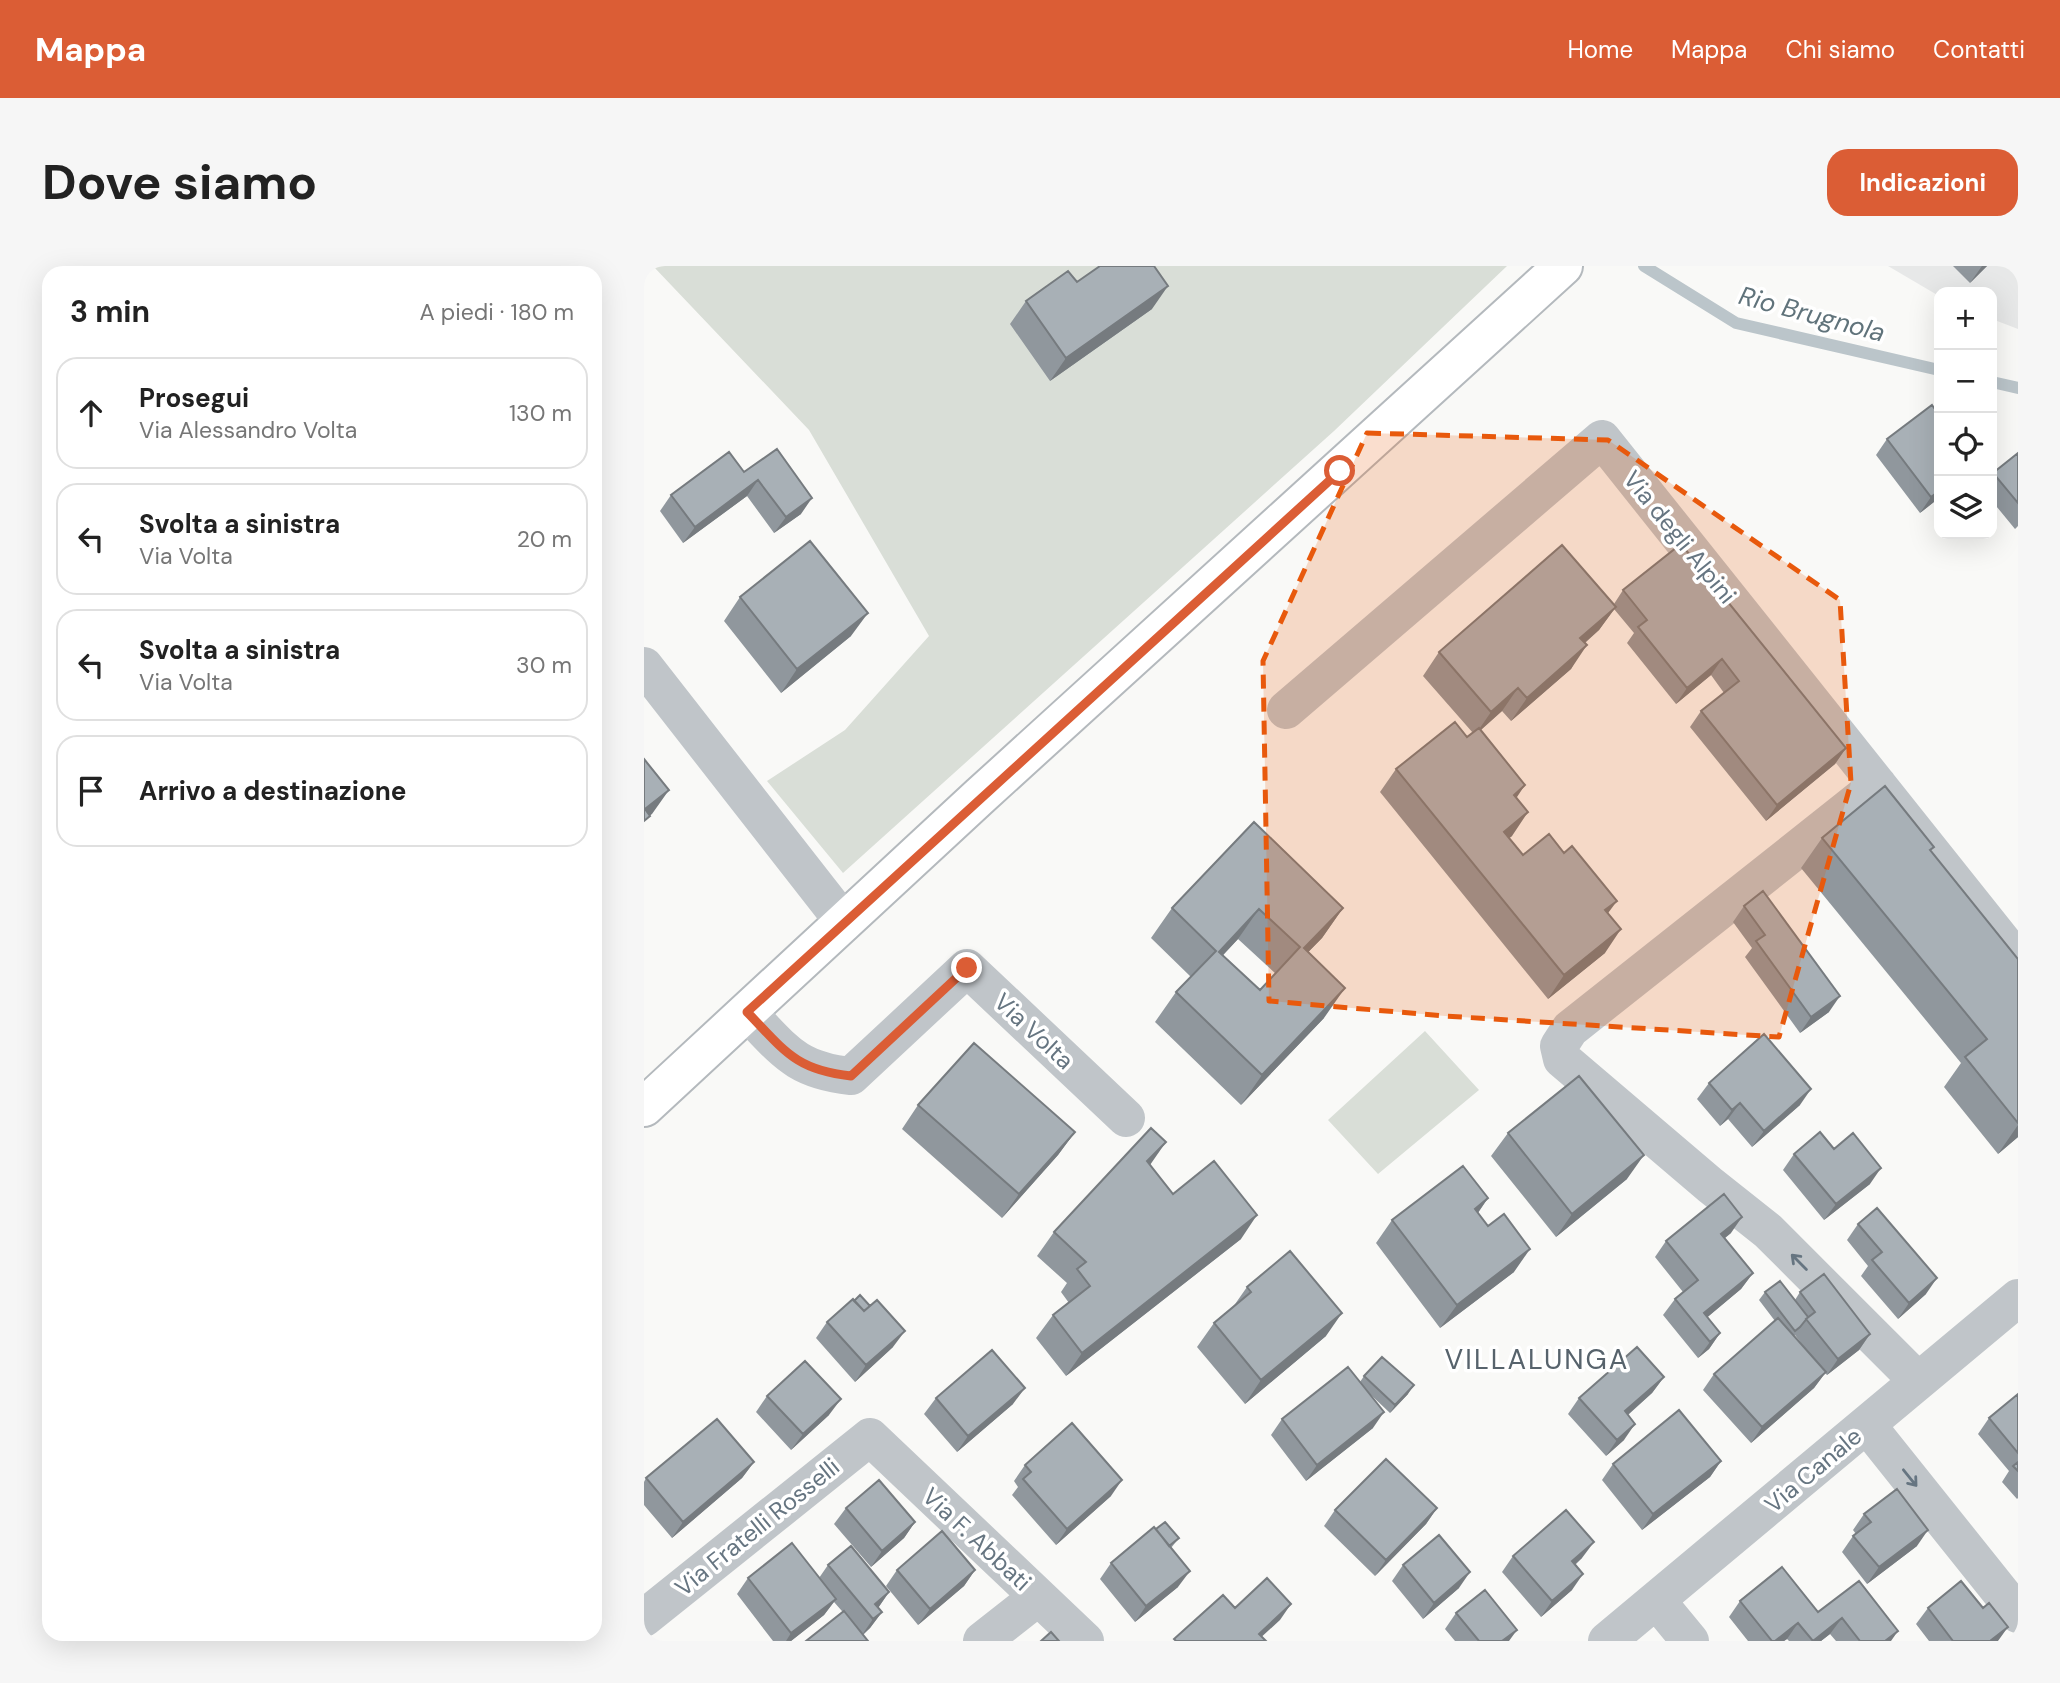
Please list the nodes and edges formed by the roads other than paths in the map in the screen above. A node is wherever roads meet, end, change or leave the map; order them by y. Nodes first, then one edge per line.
1 (1559, 270) edge
2 (644, 666) edge
3 (1286, 709) dead end
4 (1878, 785) junction
5 (844, 922) junction
6 (2018, 961) edge
7 (747, 1012) junction
8 (644, 1107) edge
9 (1126, 1118) dead end
10 (2018, 1298) edge
11 (1916, 1380) junction
12 (1867, 1425) junction
13 (870, 1437) joint
14 (1038, 1597) junction
15 (1657, 1601) junction
16 (2018, 1614) edge
17 (644, 1618) edge
18 (982, 1641) edge
19 (1085, 1641) edge
20 (1607, 1641) edge
21 (1690, 1641) edge

1 - 5 main road
2 - 5 street
3 - 4 street, Via degli Alpini
4 - 6 street, Via degli Alpini
11 -> 4 street
5 - 7 main road
7 - 8 main road
7 - 9 street, Via Volta
10 - 11 street, Via Canale
11 - 12 street, Via Canale
12 - 15 street, Via Canale
12 -> 16 street
13 - 14 street, Via F. Abbati
13 - 17 street, Via Fratelli Rosselli
14 - 18 street
14 - 19 street, Via F. Abbati
15 - 20 street, Via Canale
15 - 21 street

